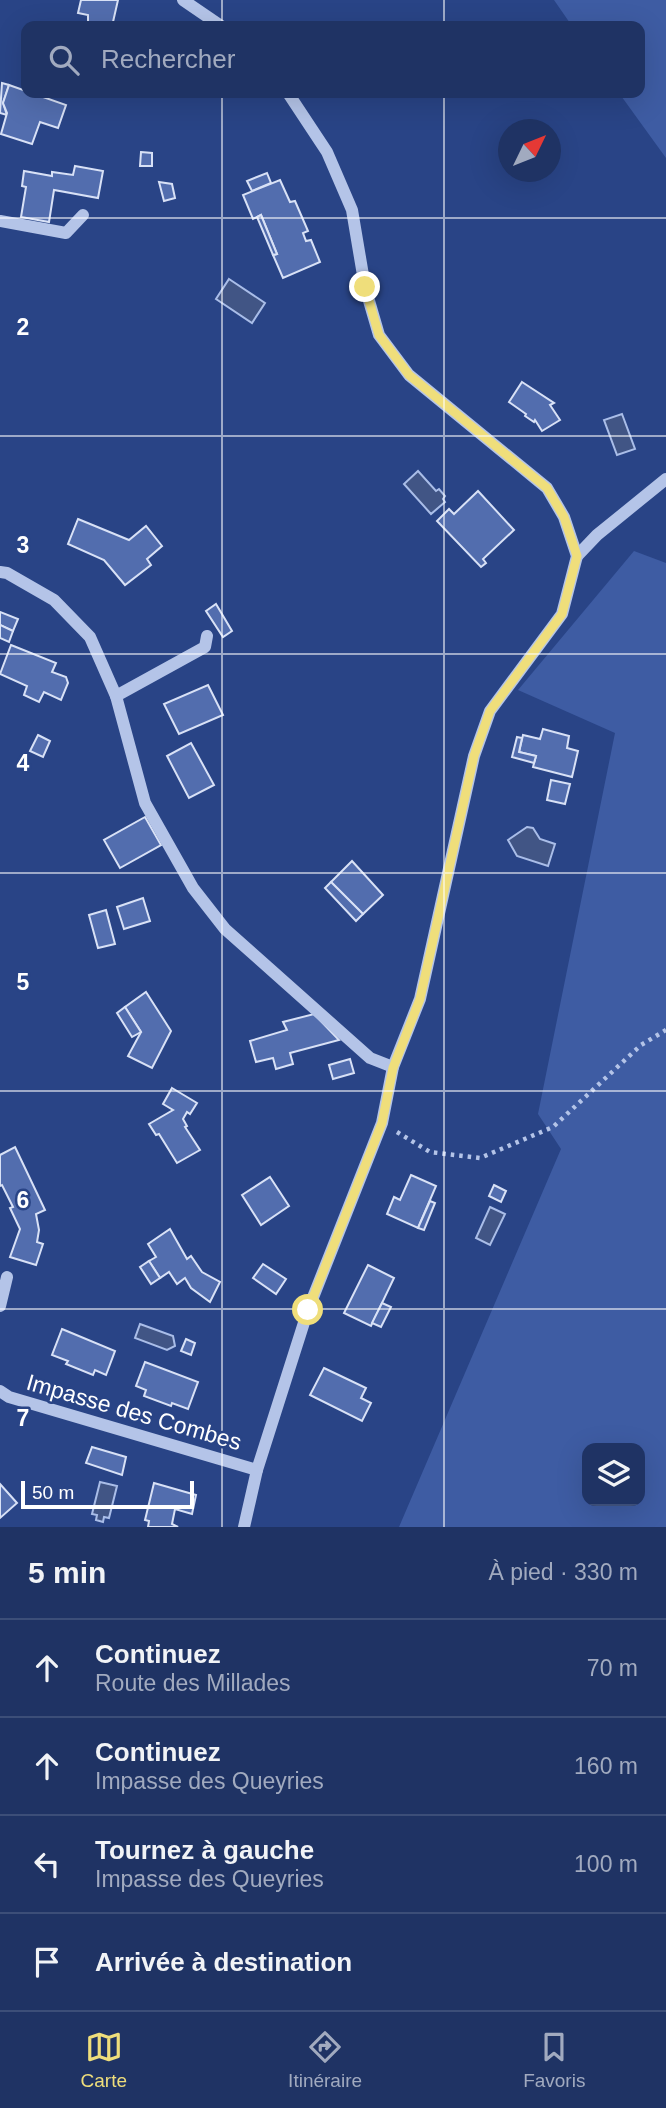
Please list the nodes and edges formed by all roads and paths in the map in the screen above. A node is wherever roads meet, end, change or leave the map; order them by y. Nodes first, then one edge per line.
1 (183, 0) edge
2 (213, 21) edge
3 (291, 98) edge
4 (83, 215) dead end
5 (0, 221) edge
6 (666, 479) edge
7 (577, 556) junction
8 (0, 572) edge
9 (207, 636) dead end
10 (116, 696) junction
11 (666, 1030) edge
12 (393, 1068) junction
13 (382, 1123) junction
14 (6, 1277) dead end
15 (0, 1306) edge
16 (0, 1391) edge
17 (257, 1470) junction
18 (244, 1527) edge

1 - 2 street
3 - 7 street
4 - 5 street
6 - 7 street
7 - 12 street
8 - 10 street
9 - 10 street
10 - 12 street
11 - 13 path
12 - 13 street
13 - 17 street
14 - 15 street
16 - 17 street, Impasse des Combes
17 - 18 street

